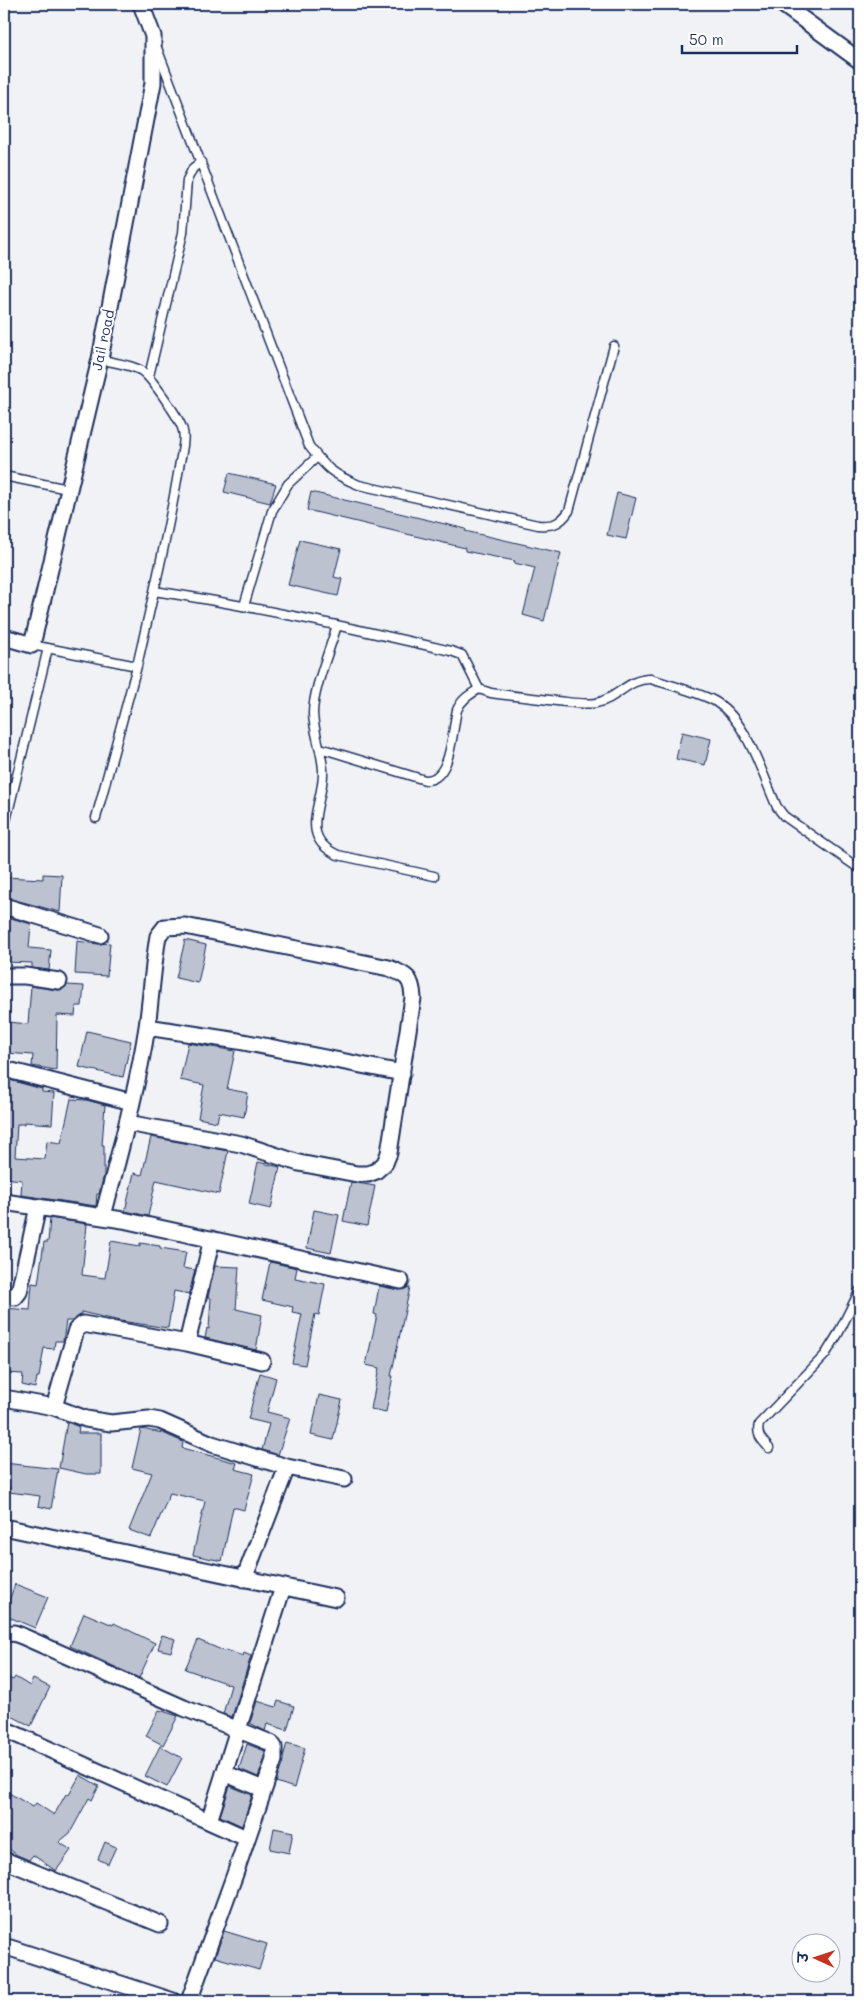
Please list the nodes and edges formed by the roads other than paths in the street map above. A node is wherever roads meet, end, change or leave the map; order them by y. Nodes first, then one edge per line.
1 (141, 4) edge
2 (782, 4) edge
3 (153, 36) junction
4 (860, 61) edge
5 (201, 162) junction
6 (614, 346) dead end
7 (100, 360) junction
8 (149, 376) junction
9 (317, 457) junction
10 (4, 476) edge
11 (68, 490) junction
12 (154, 591) junction
13 (244, 606) junction
14 (338, 625) junction
15 (4, 637) edge
16 (32, 645) junction
17 (48, 648) junction
18 (137, 666) junction
19 (478, 690) junction
20 (320, 748) junction
21 (96, 818) dead end
22 (4, 828) edge
23 (857, 867) dead end
24 (434, 876) dead end
25 (4, 906) edge
26 (100, 935) dead end
27 (4, 976) edge
28 (59, 981) dead end
29 (147, 1027) junction
30 (4, 1069) edge
31 (402, 1073) junction
32 (132, 1102) junction
33 (126, 1123) junction
34 (4, 1202) edge
35 (38, 1207) junction
36 (103, 1216) junction
37 (212, 1239) junction
38 (401, 1280) dead end
39 (860, 1290) edge
40 (4, 1295) edge
41 (187, 1343) junction
42 (262, 1361) dead end
43 (4, 1398) edge
44 (54, 1407) junction
45 (769, 1448) dead end
46 (287, 1467) junction
47 (344, 1479) dead end
48 (4, 1527) edge
49 (244, 1579) junction
50 (284, 1587) junction
51 (336, 1598) dead end
52 (4, 1634) edge
53 (4, 1729) edge
54 (238, 1731) junction
55 (224, 1773) junction
56 (263, 1789) junction
57 (209, 1821) junction
58 (246, 1838) junction
59 (4, 1860) edge
60 (160, 1924) dead end
61 (4, 1946) edge
62 (173, 2001) edge
63 (189, 2001) edge

1 - 3 street, Jail road
2 - 4 street
3 - 5 lane
3 - 7 street, Jail road
5 - 8 lane
5 - 9 lane
6 - 9 lane
7 - 8 lane
7 - 11 street, Jail road
8 - 12 lane
9 - 13 lane
10 - 11 lane
11 - 16 street, Jail road
12 - 13 lane
12 - 18 lane
13 - 14 lane
14 - 19 lane
14 - 20 lane
15 - 16 street
16 - 17 lane
17 - 18 lane
17 - 22 lane
18 - 21 lane
19 - 20 lane
19 - 23 lane
20 - 24 lane
25 - 26 street
27 - 28 street
29 - 31 street
29 - 31 street
29 - 32 street
30 - 32 street
31 - 33 street
32 - 33 street
33 - 36 street
34 - 35 street
35 - 36 street
35 - 40 street
36 - 37 street
37 - 38 street
37 - 41 street
39 - 45 lane
41 - 42 street
41 - 44 street
43 - 44 street
44 - 46 street
46 - 47 street
46 - 49 street
48 - 49 street
49 - 50 street
50 - 51 street
50 - 54 street
52 - 54 street
53 - 57 street
54 - 55 street
54 - 56 street
55 - 56 street
55 - 57 street
56 - 58 street
57 - 58 street
58 - 63 street
59 - 60 street
61 - 62 street

